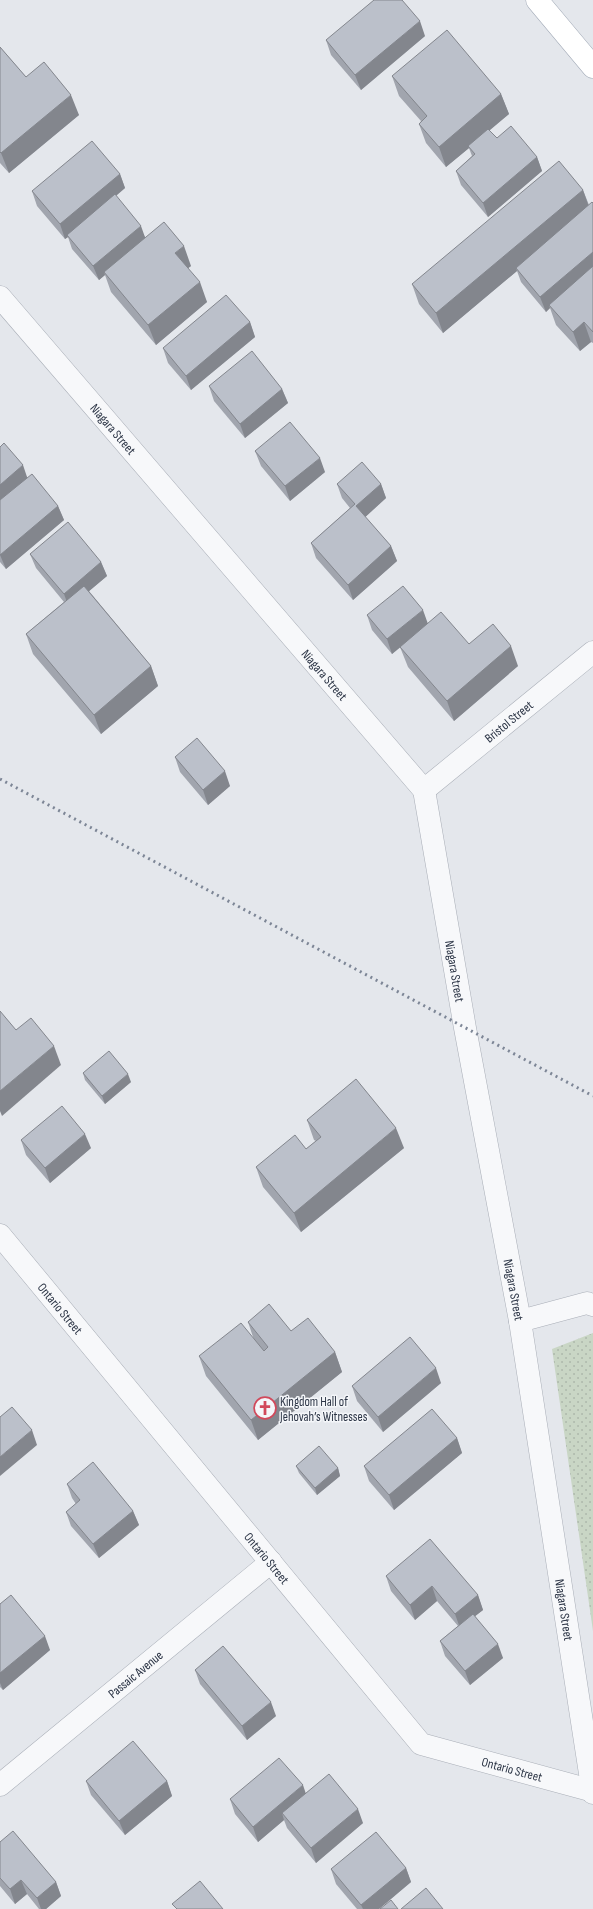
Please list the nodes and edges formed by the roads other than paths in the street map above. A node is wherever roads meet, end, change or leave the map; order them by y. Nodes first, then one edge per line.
1 (537, 0) edge
2 (593, 67) edge
3 (0, 297) edge
4 (593, 652) edge
5 (424, 790) junction
6 (0, 1235) edge
7 (593, 1305) edge
8 (520, 1321) junction
9 (271, 1562) junction
10 (0, 1785) edge
11 (593, 1792) edge

1 - 2 main road
3 - 5 street, Niagara Street
4 - 5 street, Bristol Street
5 - 8 street, Niagara Street
6 - 9 street, Ontario Street
7 - 8 street
8 - 11 street, Niagara Street
9 - 10 street, Passaic Avenue
9 - 11 street, Ontario Street

